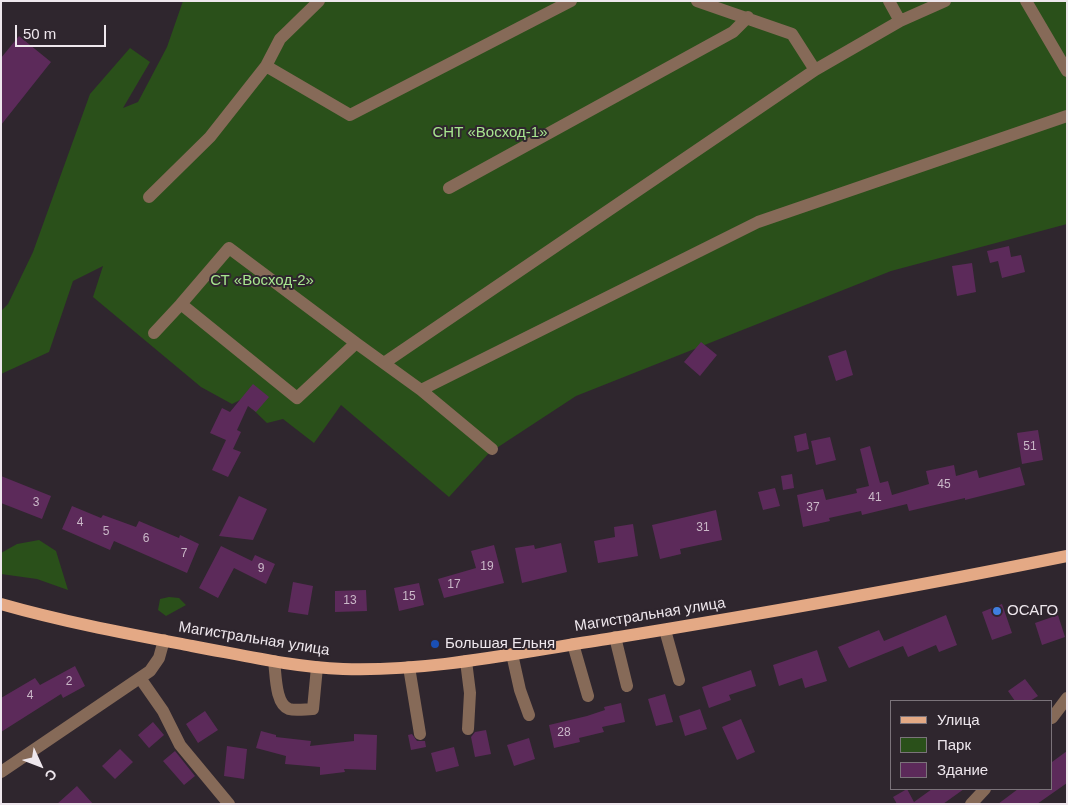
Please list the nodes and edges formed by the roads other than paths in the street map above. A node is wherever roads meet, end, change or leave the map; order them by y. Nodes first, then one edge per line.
1 (319, 1) edge
2 (571, 1) edge
3 (697, 1) edge
4 (889, 1) edge
5 (945, 1) edge
6 (1026, 1) edge
7 (748, 17) junction
8 (900, 21) junction
9 (266, 66) junction
10 (816, 70) junction
11 (1067, 71) edge
12 (1067, 116) edge
13 (449, 188) dead end
14 (149, 197) dead end
15 (181, 304) junction
16 (154, 334) dead end
17 (356, 343) junction
18 (384, 363) junction
19 (422, 390) junction
20 (492, 449) dead end
21 (1067, 556) edge
22 (1, 604) edge
23 (665, 630) junction
24 (615, 637) junction
25 (164, 640) junction
26 (574, 644) junction
27 (512, 654) junction
28 (274, 661) junction
29 (466, 661) junction
30 (317, 667) junction
31 (409, 667) junction
32 (140, 678) junction
33 (679, 680) dead end
34 (627, 686) dead end
35 (588, 696) dead end
36 (1067, 698) edge
37 (530, 716) dead end
38 (1053, 717) edge
39 (468, 729) dead end
40 (420, 734) dead end
41 (1, 772) edge
42 (985, 790) edge
43 (229, 804) edge
44 (971, 804) edge

1 - 9 street
2 - 9 street
3 - 7 street
4 - 8 street
5 - 8 street
6 - 11 street
7 - 10 street
7 - 13 street
8 - 10 street
9 - 14 street
10 - 18 street
12 - 19 street
15 - 16 street
15 - 17 street
15 - 17 street
17 - 18 street
18 - 19 street
19 - 20 street
21 - 23 main road, Магистральная улица
22 - 25 main road, Магистральная улица
23 - 24 main road, Магистральная улица
23 - 33 street
24 - 26 main road, Магистральная улица
24 - 34 street
25 - 28 main road, Магистральная улица
25 - 32 street
26 - 27 main road, Магистральная улица
26 - 35 street
27 - 29 main road, Магистральная улица
27 - 37 street
28 - 30 main road, Магистральная улица
28 - 30 street
29 - 31 main road, Магистральная улица
29 - 39 street
30 - 31 main road, Магистральная улица
31 - 40 street
32 - 41 street
32 - 43 street
36 - 38 street
42 - 44 street

